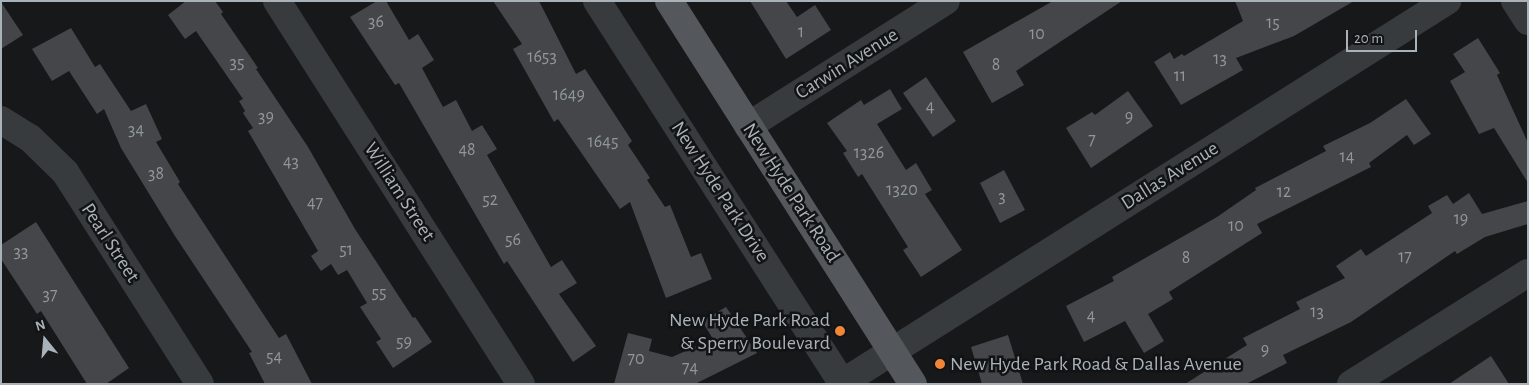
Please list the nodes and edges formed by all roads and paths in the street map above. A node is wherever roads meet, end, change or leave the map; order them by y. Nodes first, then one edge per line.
1 (278, 1) edge
2 (597, 1) edge
3 (669, 1) edge
4 (946, 1) edge
5 (1447, 1) edge
6 (1515, 1) edge
7 (1528, 21) edge
8 (1, 120) edge
9 (748, 126) junction
10 (1528, 272) edge
11 (892, 351) junction
12 (839, 383) edge
13 (200, 384) edge
14 (521, 384) edge
15 (913, 384) edge
16 (1351, 384) edge

1 - 14 street, William Street
2 - 12 street, New Hyde Park Drive
3 - 9 main road, New Hyde Park Road
4 - 9 street, Carwin Avenue
5 - 11 street, Dallas Avenue
6 - 7 street
8 - 13 street, Pearl Street
9 - 11 main road, New Hyde Park Road
10 - 16 street
11 - 12 street, Dallas Avenue
11 - 15 main road, New Hyde Park Road

